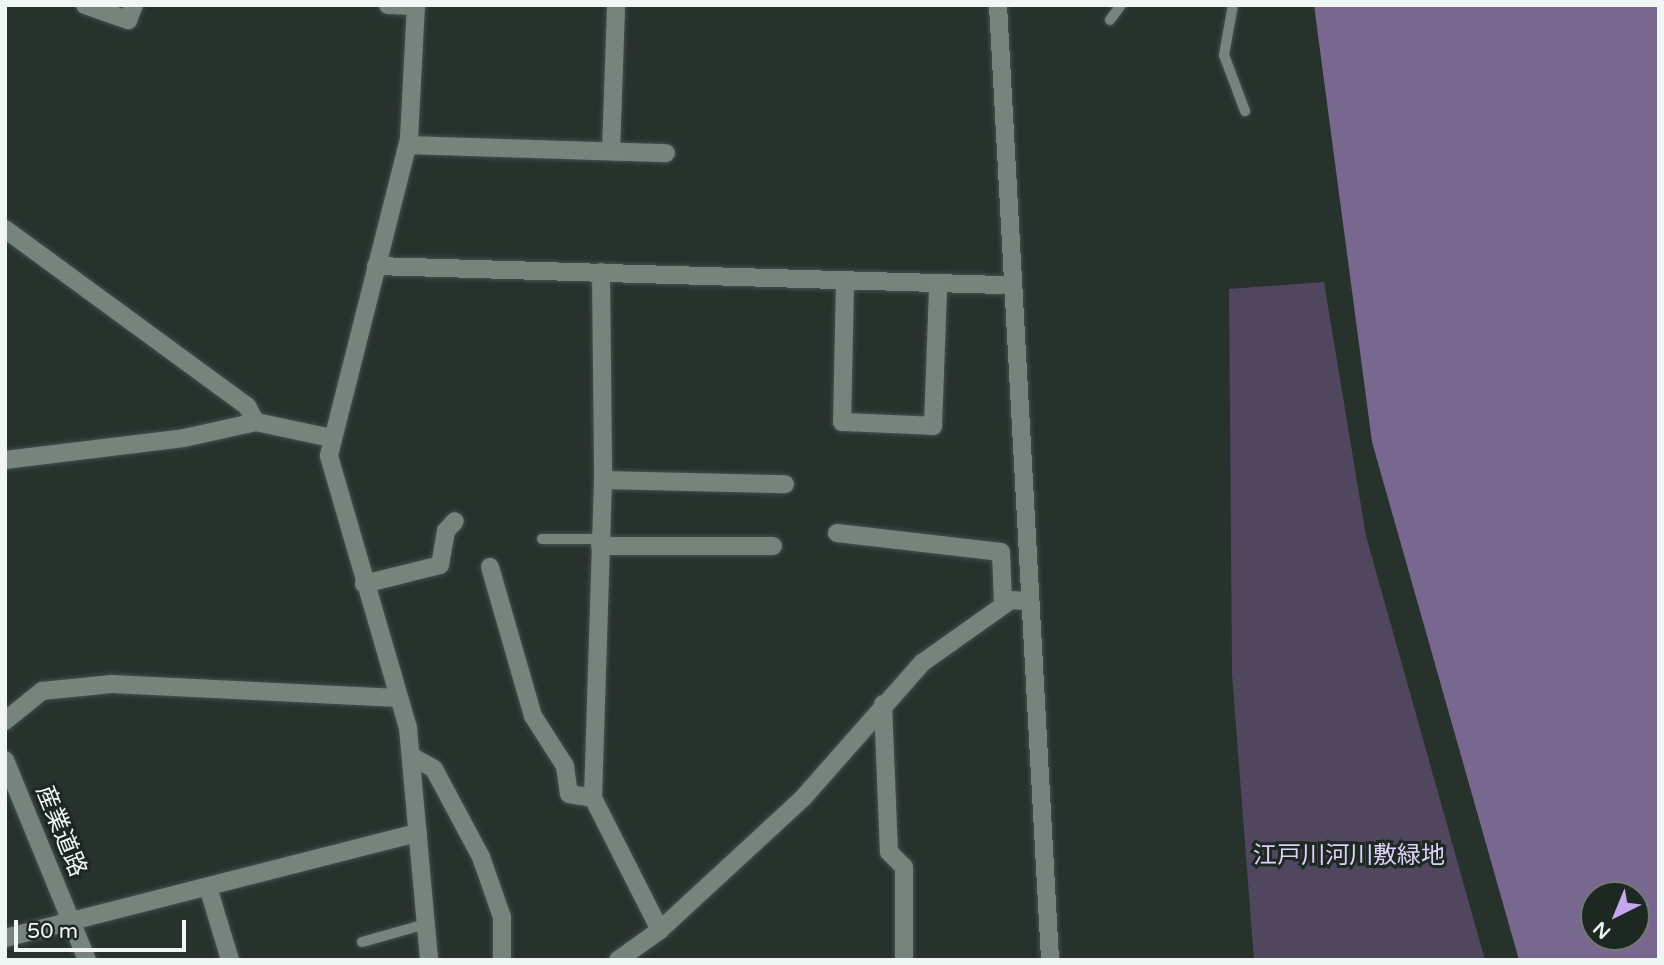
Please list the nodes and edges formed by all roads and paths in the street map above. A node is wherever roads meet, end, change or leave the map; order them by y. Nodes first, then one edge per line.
1 (85, 5) edge
2 (134, 5) edge
3 (388, 5) edge
4 (416, 5) edge
5 (616, 5) edge
6 (998, 5) edge
7 (1121, 5) edge
8 (1233, 5) edge
9 (1110, 20) dead end
10 (1245, 111) dead end
11 (408, 145) junction
12 (611, 151) junction
13 (666, 153) dead end
14 (5, 229) edge
15 (376, 266) junction
16 (601, 272) junction
17 (845, 283) junction
18 (1002, 285) dead end
19 (938, 288) junction
20 (256, 422) junction
21 (331, 438) junction
22 (5, 460) edge
23 (604, 480) junction
24 (785, 484) dead end
25 (455, 521) dead end
26 (837, 533) dead end
27 (542, 539) dead end
28 (601, 542) junction
29 (773, 545) dead end
30 (490, 567) dead end
31 (364, 584) junction
32 (1027, 601) junction
33 (1003, 605) junction
34 (399, 698) junction
35 (883, 704) junction
36 (5, 721) edge
37 (411, 756) junction
38 (5, 760) edge
39 (593, 798) junction
40 (418, 833) junction
41 (208, 887) junction
42 (71, 921) junction
43 (426, 924) junction
44 (660, 930) junction
45 (5, 939) edge
46 (362, 942) dead end
47 (87, 960) edge
48 (230, 960) edge
49 (429, 960) edge
50 (502, 960) edge
51 (618, 960) edge
52 (904, 960) edge
53 (1050, 960) edge

1 - 2 street
3 - 4 street
4 - 11 street
5 - 12 street
6 - 32 street
7 - 9 lane
8 - 10 lane
11 - 12 street
11 - 15 street
12 - 13 street
14 - 20 street
15 - 16 street
15 - 21 street
16 - 17 street
16 - 23 street
17 - 19 street
17 - 19 street
18 - 19 street
20 - 21 street
20 - 22 street
21 - 31 street
23 - 24 street
23 - 28 street
25 - 31 street
26 - 33 street
27 - 28 lane
28 - 29 street
28 - 39 street
30 - 39 street
31 - 34 street
32 - 33 street
32 - 53 street
33 - 35 street
34 - 36 street
34 - 37 street
35 - 44 street
35 - 52 street
37 - 40 street
37 - 50 street
38 - 42 street, 産業道路
39 - 44 street
40 - 41 street
40 - 43 street
41 - 42 street
41 - 48 street
42 - 45 street
42 - 47 street, 産業道路
43 - 46 lane
43 - 49 street
44 - 51 street

